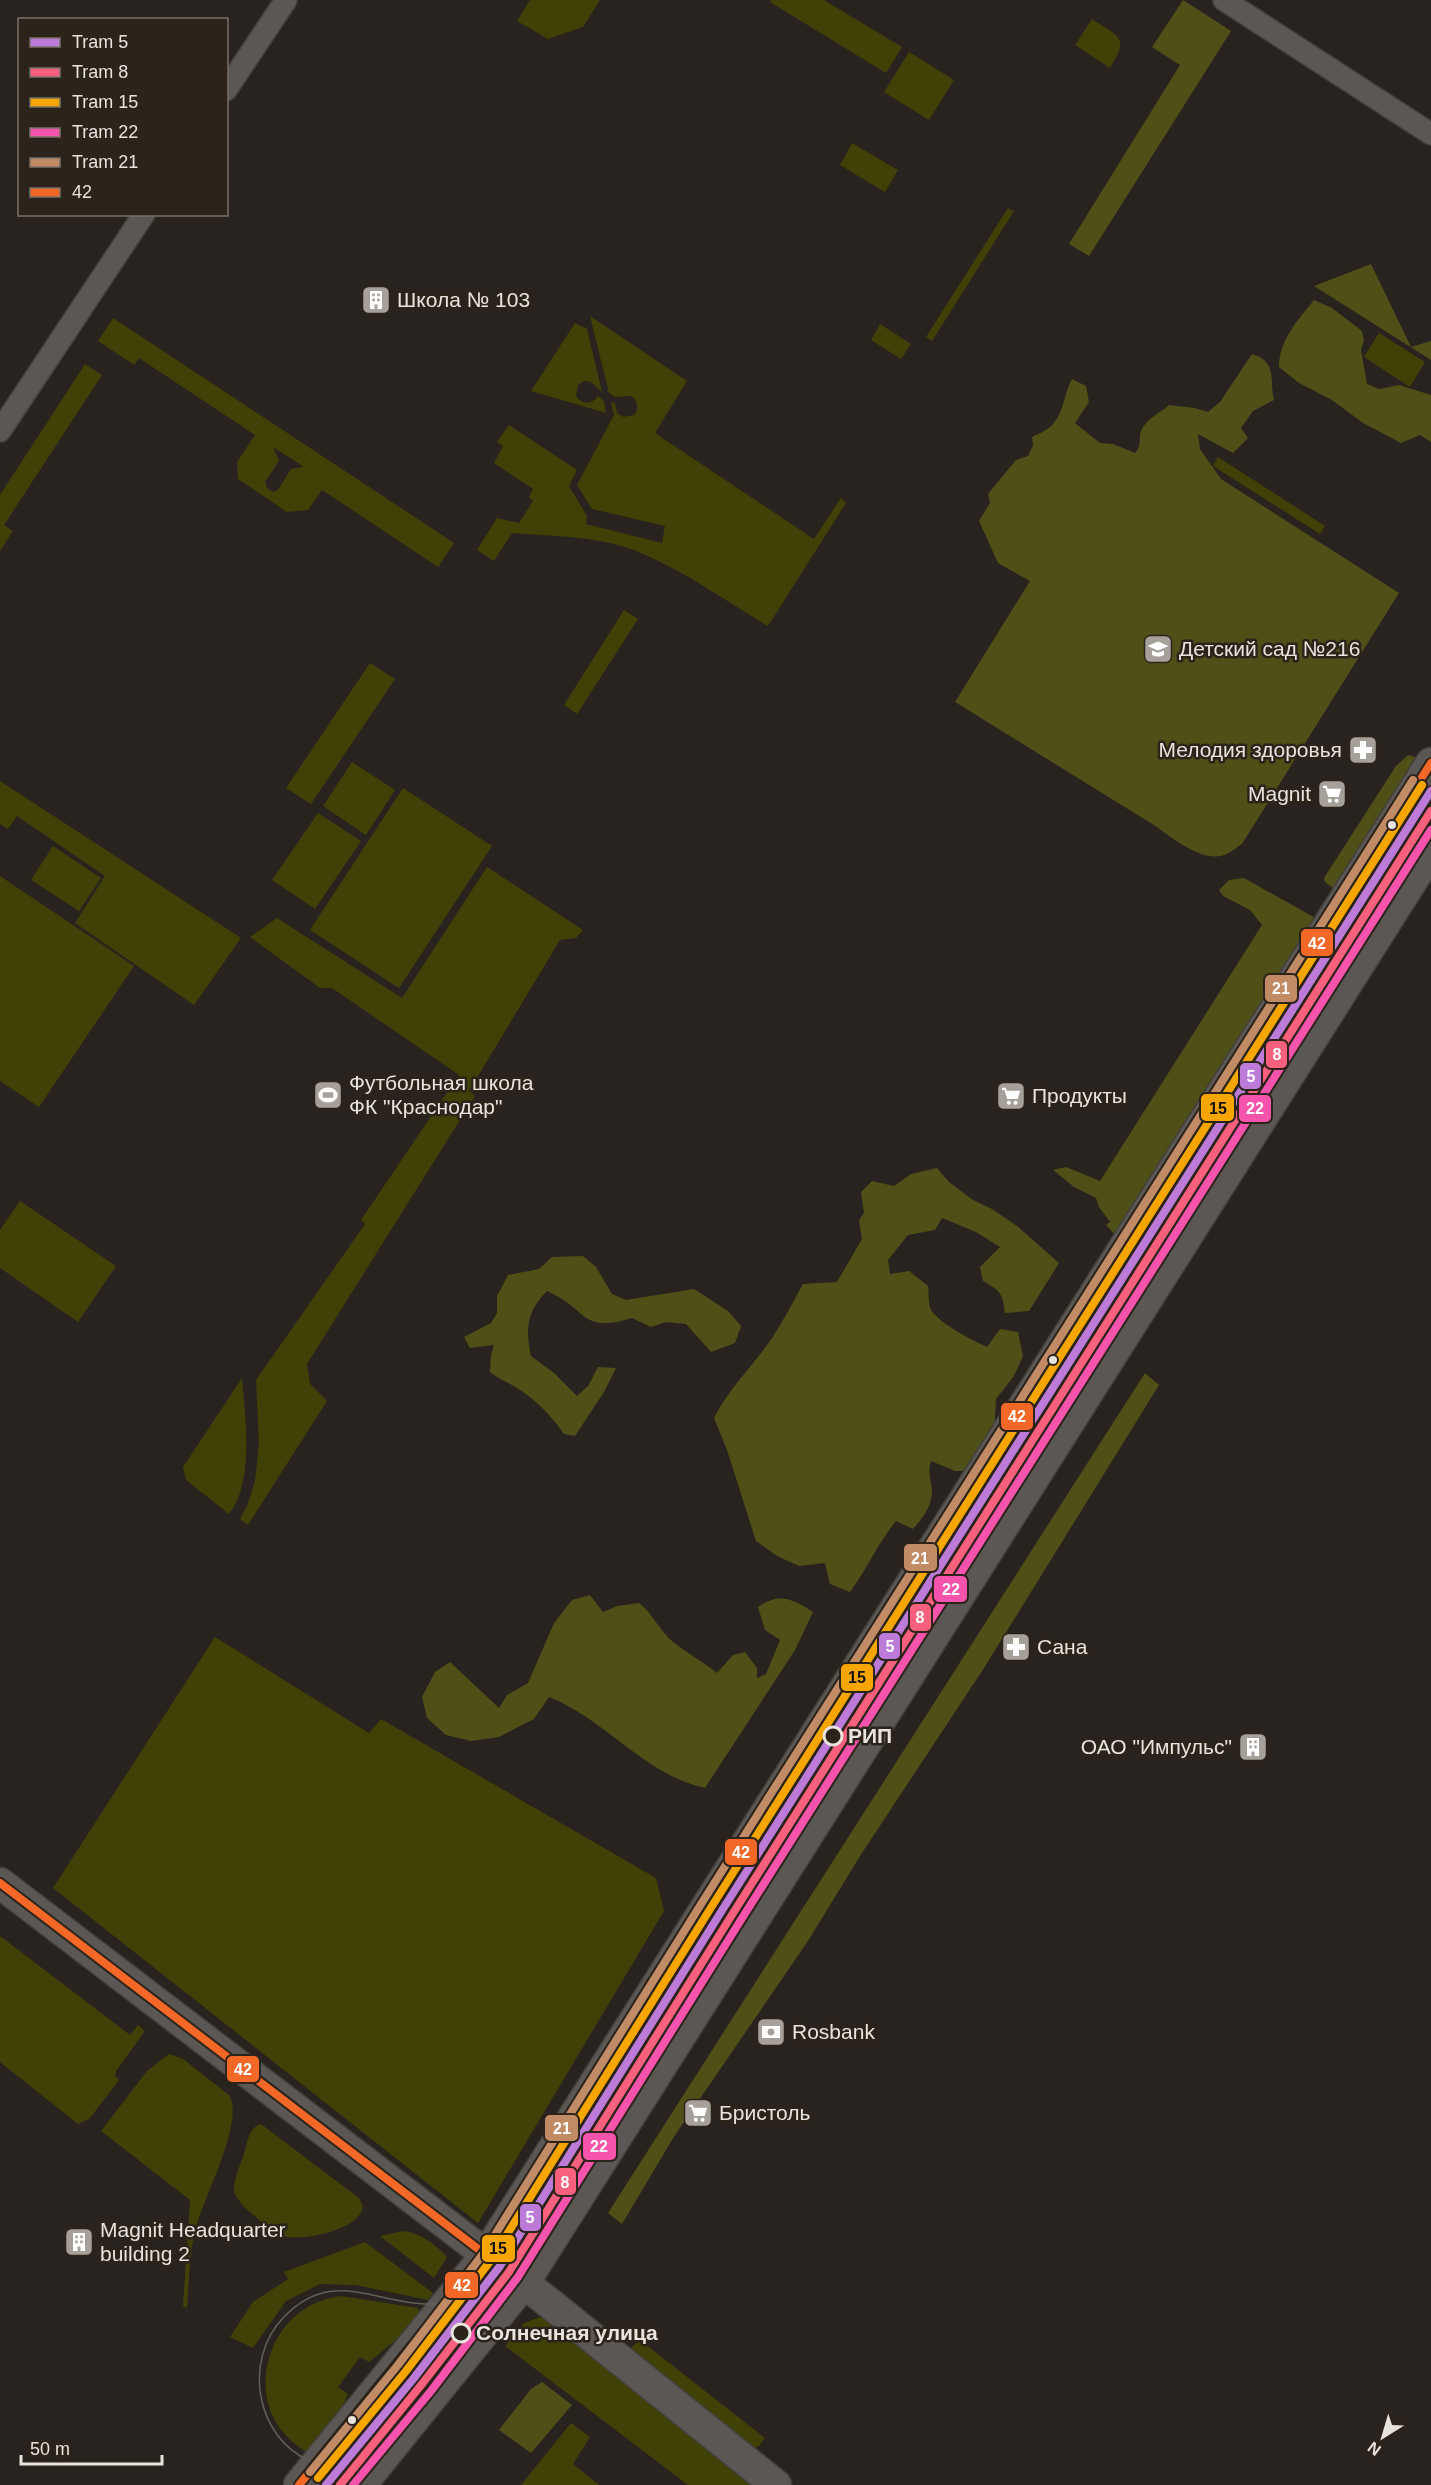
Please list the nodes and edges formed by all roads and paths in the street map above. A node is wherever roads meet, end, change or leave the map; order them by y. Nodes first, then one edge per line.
1 (286, 0) edge
2 (1224, 0) edge
3 (228, 87) edge
4 (1431, 134) edge
5 (143, 216) edge
6 (0, 431) edge
7 (1431, 763) edge
8 (1431, 851) edge
9 (1349, 893) junction
10 (1388, 919) junction
11 (1330, 923) junction
12 (1369, 949) junction
13 (0, 1883) edge
14 (708, 1904) junction
15 (748, 1930) junction
16 (687, 1937) junction
17 (727, 1963) junction
18 (486, 2255) junction
19 (524, 2283) junction
20 (299, 2485) edge
21 (361, 2485) edge
22 (776, 2485) edge

1 - 3 street
2 - 4 street
5 - 6 street
7 - 9 street
8 - 10 street
9 - 10 street
9 - 11 street
10 - 12 street
11 - 12 street
11 - 14 street
12 - 15 street
13 - 18 street
14 - 15 street
14 - 16 street
15 - 17 street
16 - 17 street
16 - 18 street
17 - 19 street
18 - 19 street
18 - 20 street
19 - 21 street
19 - 22 street

